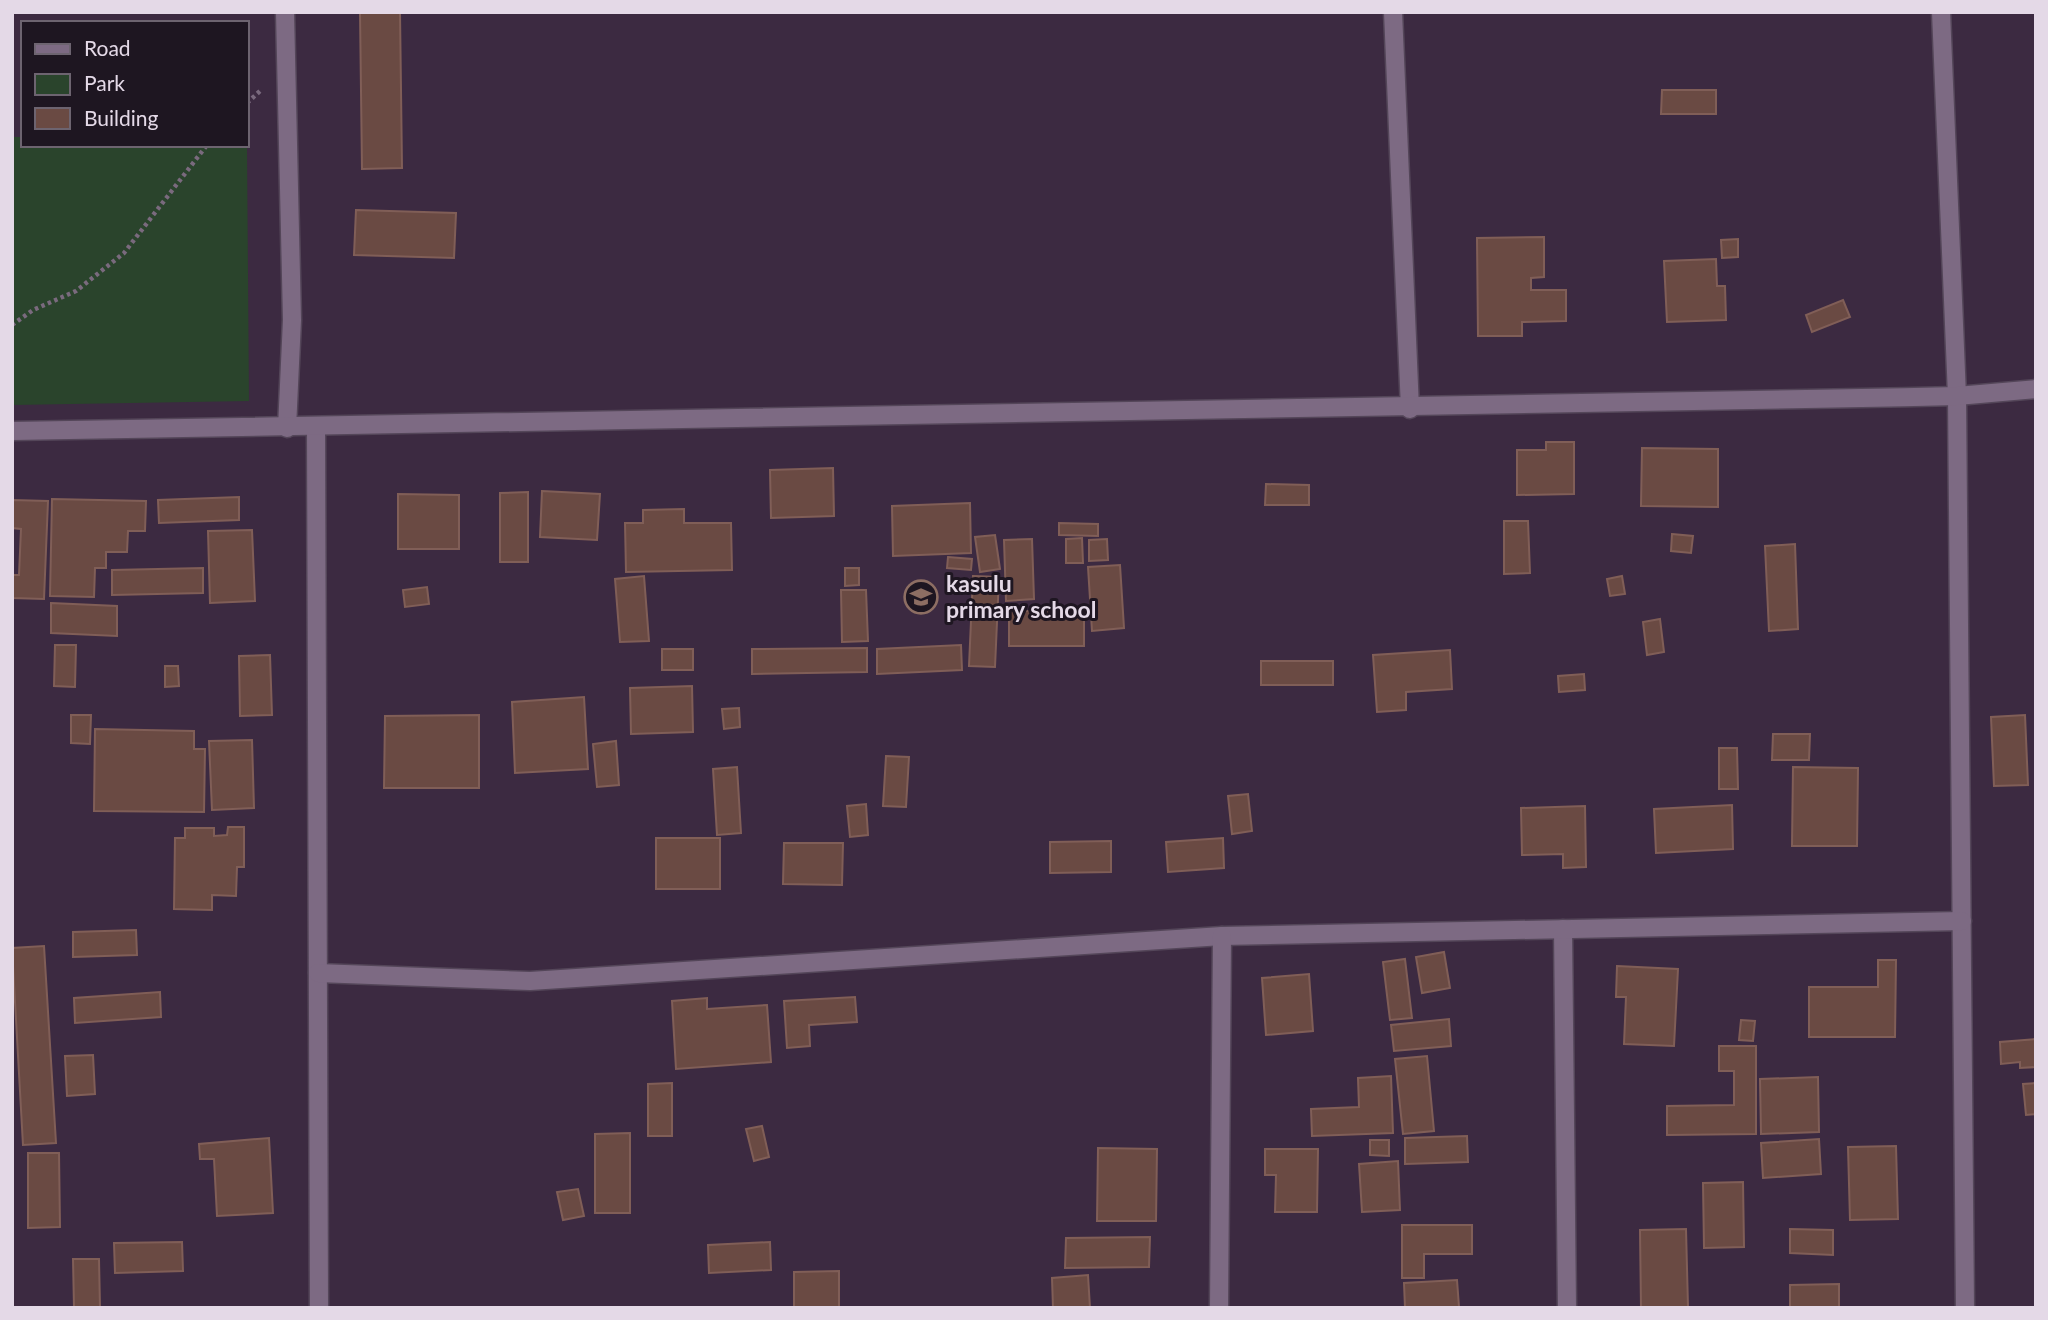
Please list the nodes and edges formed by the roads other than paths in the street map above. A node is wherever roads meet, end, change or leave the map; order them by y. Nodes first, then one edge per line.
1 (285, 12) edge
2 (1393, 12) edge
3 (1941, 12) edge
4 (2036, 389) edge
5 (1957, 396) junction
6 (1410, 409) junction
7 (287, 428) junction
8 (316, 428) junction
9 (12, 430) edge
10 (1962, 921) junction
11 (1563, 929) junction
12 (1222, 936) junction
13 (318, 973) junction
14 (319, 1308) edge
15 (1219, 1308) edge
16 (1567, 1308) edge
17 (1965, 1308) edge

1 - 7 street
2 - 6 street
3 - 5 street
4 - 5 street
5 - 6 street
5 - 10 street
6 - 8 street
7 - 8 street
7 - 9 street
8 - 13 street
10 - 11 street
10 - 17 street
11 - 12 street
11 - 16 street
12 - 13 street
12 - 15 street
13 - 14 street

